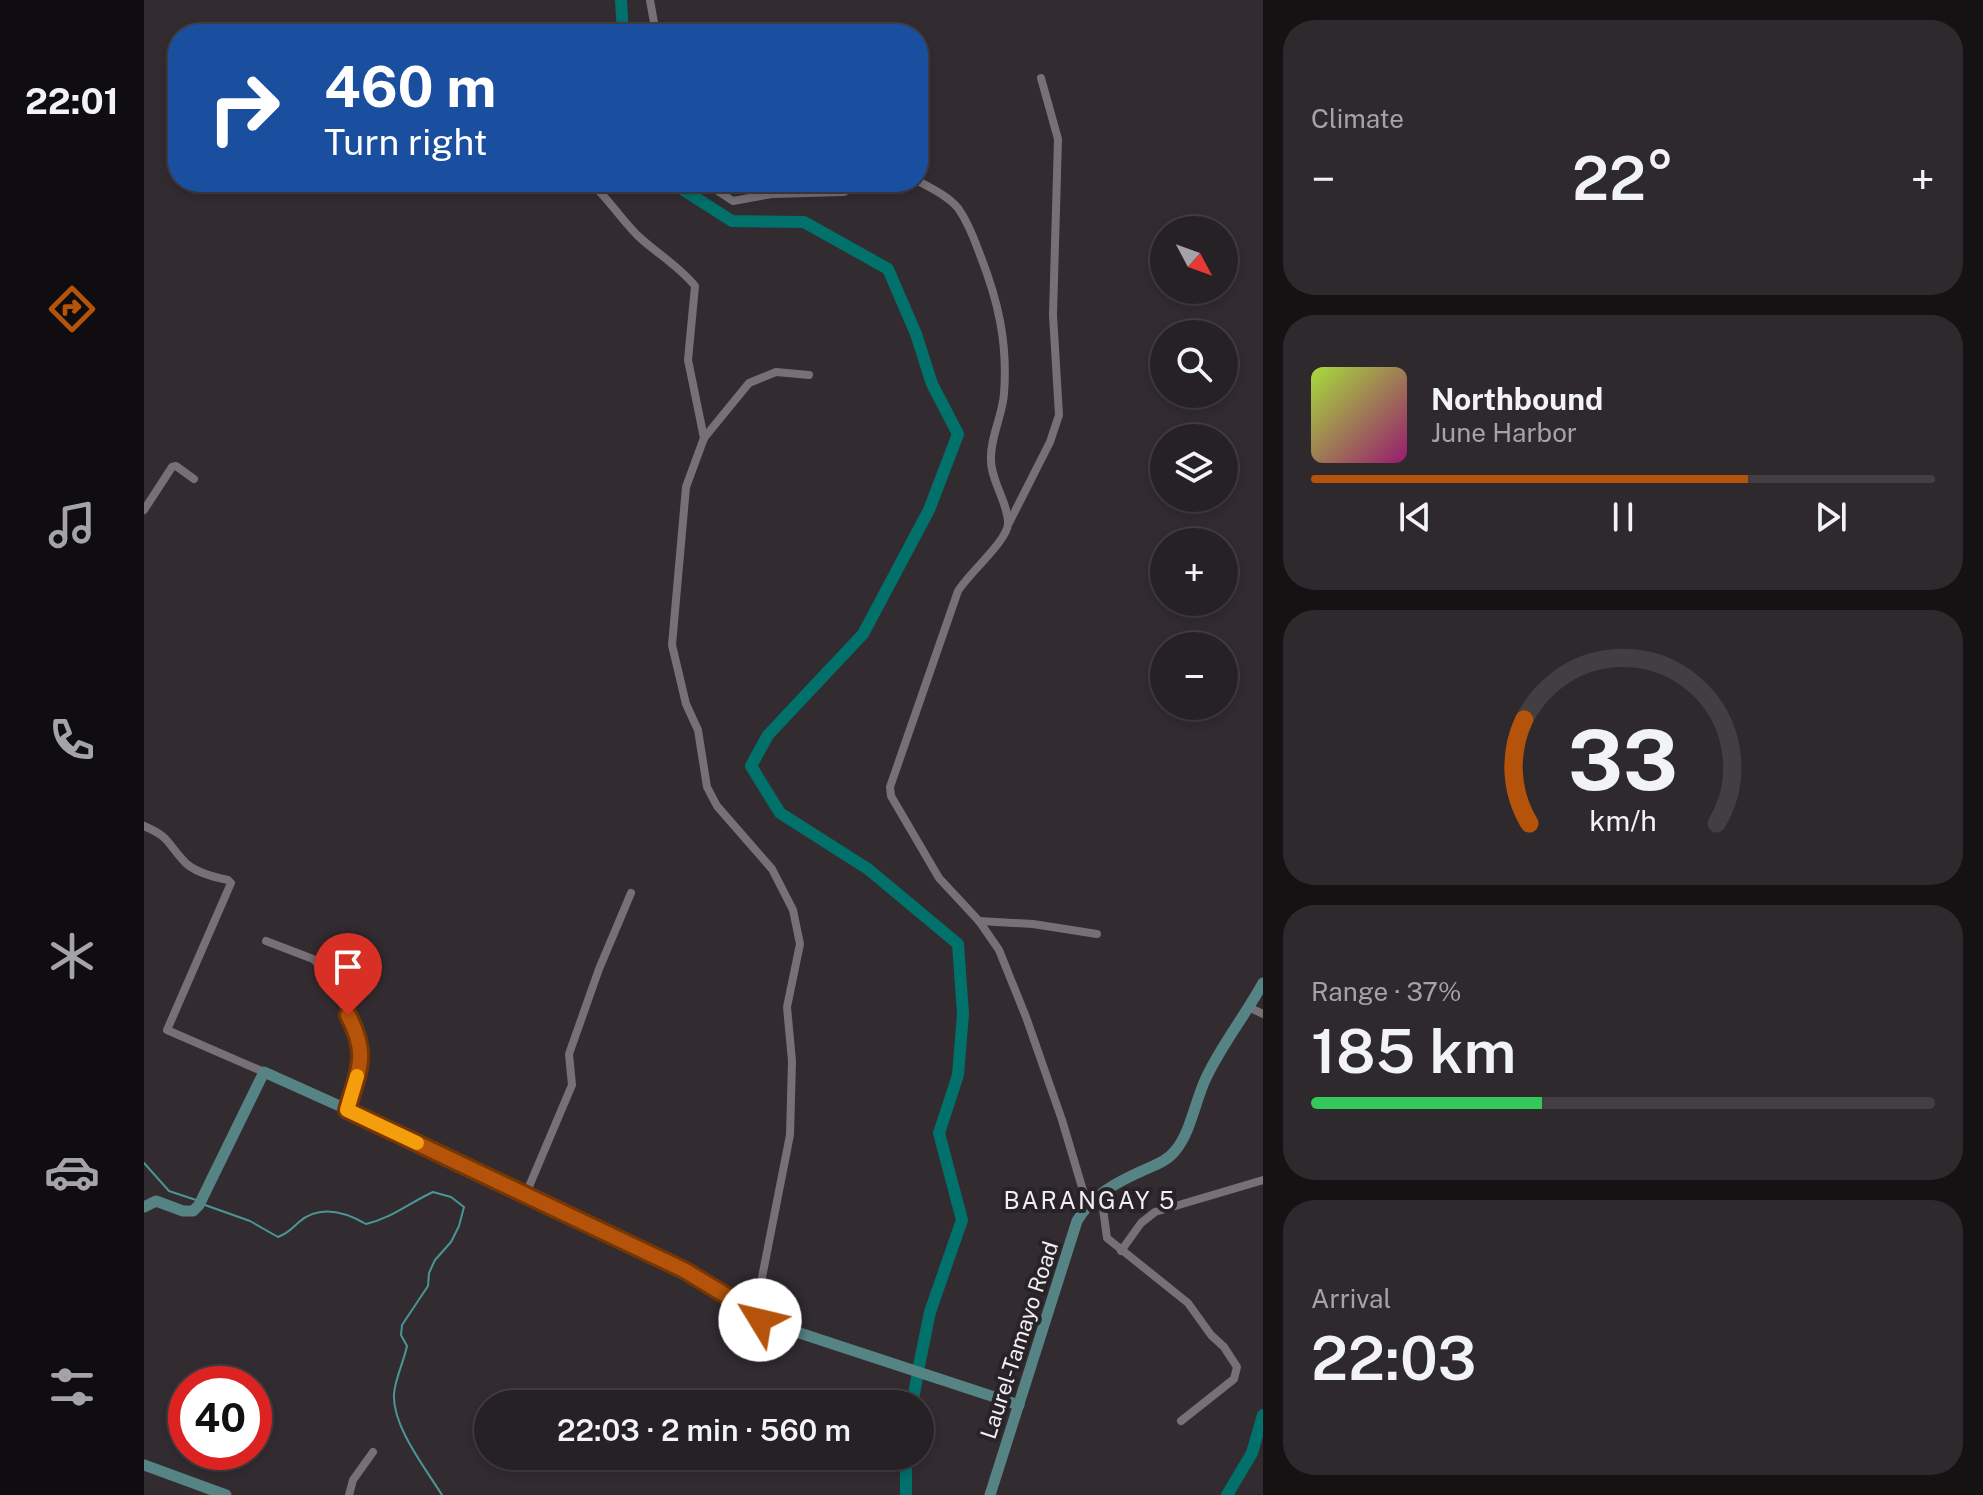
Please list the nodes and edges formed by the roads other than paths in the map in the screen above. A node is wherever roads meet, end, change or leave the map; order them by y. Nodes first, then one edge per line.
1 (650, 0) edge
2 (654, 24) edge
3 (1041, 78) dead end
4 (928, 188) edge
5 (599, 192) edge
6 (719, 192) edge
7 (758, 192) edge
8 (791, 192) edge
9 (791, 192) edge
10 (844, 192) edge
11 (752, 198) junction
12 (809, 375) dead end
13 (704, 438) junction
14 (194, 479) dead end
15 (144, 510) edge
16 (1009, 523) junction
17 (144, 826) edge
18 (631, 893) dead end
19 (979, 921) junction
20 (1097, 934) dead end
21 (266, 941) dead end
22 (1263, 983) edge
23 (1248, 1007) junction
24 (1263, 1014) edge
25 (264, 1072) junction
26 (347, 1110) junction
27 (1263, 1180) edge
28 (1101, 1194) junction
29 (525, 1196) junction
30 (1087, 1204) junction
31 (144, 1207) edge
32 (1121, 1251) junction
33 (755, 1313) junction
34 (1019, 1405) junction
35 (1181, 1421) dead end
36 (373, 1452) dead end
37 (144, 1465) edge
38 (226, 1495) edge
39 (349, 1495) edge
40 (990, 1495) edge

1 - 2 street
3 - 16 street
4 - 16 street
5 - 13 street
6 - 11 street
7 - 11 street
8 - 11 street
9 - 10 street
12 - 13 street
13 - 33 street
14 - 15 street
16 - 19 street
17 - 25 street
18 - 29 street
19 - 20 street
19 - 30 street
21 - 26 street
22 - 23 street
23 - 24 street
23 - 28 street
25 - 26 street
25 - 31 street
26 - 29 street
27 - 32 street
28 - 30 street
28 - 32 street
29 - 33 street
30 - 34 street, Laurel-Tamayo Road
32 - 35 street
33 - 34 street
34 - 40 street, Laurel-Tamayo Road
36 - 39 street
37 - 38 street

